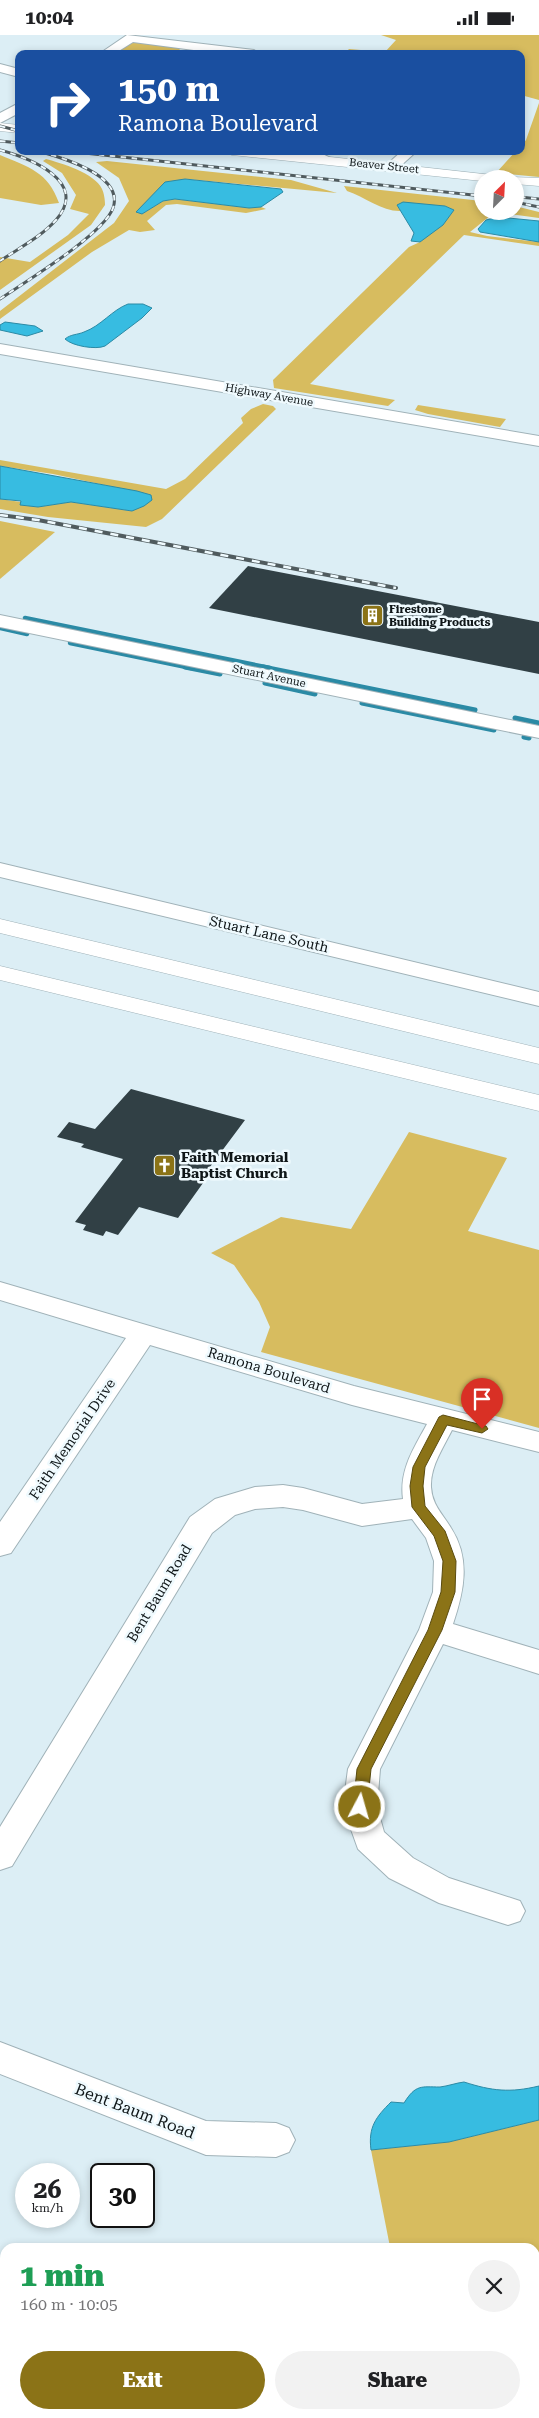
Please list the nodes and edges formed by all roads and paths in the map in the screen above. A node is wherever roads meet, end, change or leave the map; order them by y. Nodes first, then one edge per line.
1 (230, 35) edge
2 (133, 36) edge
3 (110, 50) edge
4 (220, 50) edge
5 (238, 50) edge
6 (0, 68) edge
7 (15, 72) edge
8 (15, 110) edge
9 (0, 119) edge
10 (0, 127) edge
11 (15, 129) edge
12 (271, 155) edge
13 (314, 155) edge
14 (405, 155) edge
15 (329, 161) junction
16 (391, 167) junction
17 (474, 176) edge
18 (524, 181) edge
19 (539, 182) edge
20 (0, 349) edge
21 (539, 441) edge
22 (0, 621) edge
23 (539, 731) edge
24 (0, 870) edge
25 (0, 926) edge
26 (0, 973) edge
27 (539, 999) edge
28 (539, 1055) edge
29 (539, 1103) edge
30 (0, 1291) edge
31 (144, 1333) junction
32 (443, 1420) junction
33 (539, 1443) edge
34 (419, 1507) junction
35 (0, 1545) edge
36 (435, 1630) junction
37 (539, 1661) edge
38 (0, 1856) edge
39 (508, 1911) dead end
40 (0, 2058) edge
41 (276, 2140) dead end

1 - 5 street
2 - 3 street
2 - 4 street
6 - 7 street
8 - 9 street
10 - 11 main road
12 - 15 main road, Beaver Street
13 - 15 street
14 - 16 street
15 - 16 main road, Beaver Street
16 - 17 main road, Beaver Street
18 - 19 main road
20 - 21 street, Highway Avenue
22 - 23 street, Stuart Avenue
24 - 27 street, Stuart Lane South
25 - 28 main road
26 - 29 main road
30 - 31 street, Ramona Boulevard
31 - 32 street, Ramona Boulevard
31 - 35 street, Faith Memorial Drive
32 - 33 street, Ramona Boulevard
32 - 34 street
34 - 36 street
34 - 38 street, Bent Baum Road
36 - 37 street
36 - 39 street
40 - 41 street, Bent Baum Road

